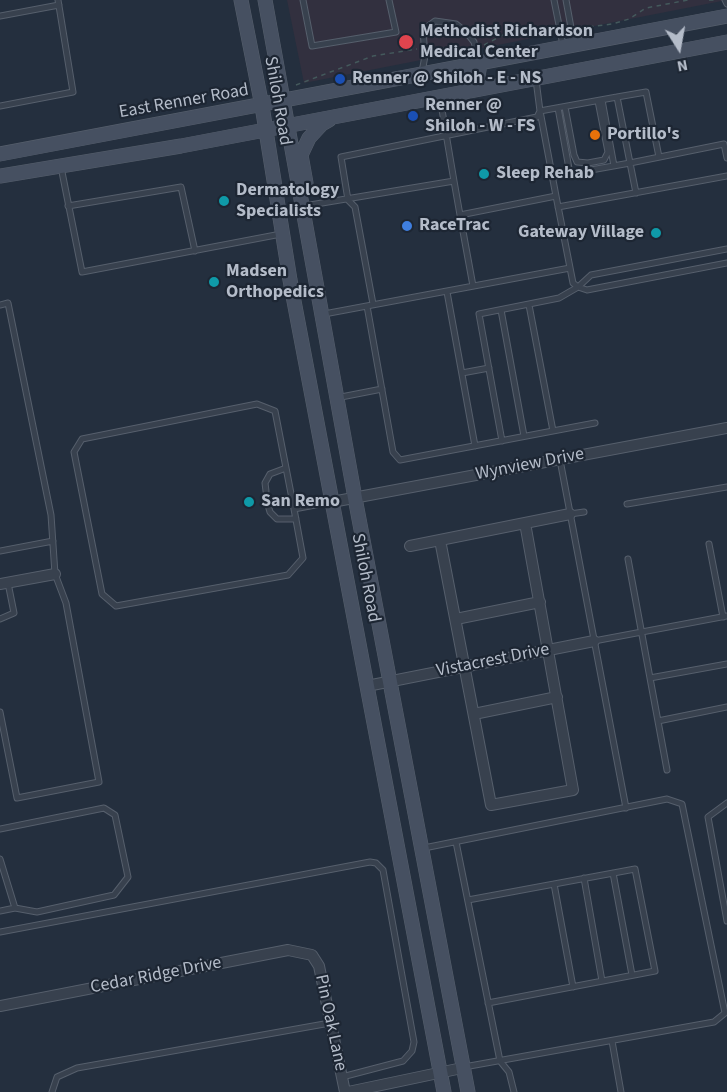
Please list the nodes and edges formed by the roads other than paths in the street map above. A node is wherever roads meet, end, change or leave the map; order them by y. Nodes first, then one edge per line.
1 (241, 0) edge
2 (266, 0) edge
3 (303, 0) edge
4 (389, 0) edge
5 (554, 0) edge
6 (566, 0) edge
7 (58, 3) edge
8 (0, 16) edge
9 (727, 16) edge
10 (727, 42) edge
11 (565, 47) junction
12 (480, 64) junction
13 (421, 75) junction
14 (536, 78) junction
15 (466, 92) junction
16 (440, 96) junction
17 (617, 97) junction
18 (600, 100) junction
19 (286, 102) junction
20 (0, 106) edge
21 (262, 106) junction
22 (565, 107) junction
23 (558, 108) junction
24 (540, 111) junction
25 (338, 116) junction
26 (288, 126) junction
27 (264, 130) junction
28 (446, 135) junction
29 (0, 154) edge
30 (659, 157) junction
31 (727, 158) edge
32 (630, 163) junction
33 (61, 165) junction
34 (614, 166) junction
35 (570, 174) junction
36 (0, 176) edge
37 (727, 176) edge
38 (552, 177) junction
39 (454, 182) junction
40 (636, 193) junction
41 (556, 196) junction
42 (348, 200) junction
43 (68, 206) junction
44 (305, 206) junction
45 (558, 207) junction
46 (460, 214) junction
47 (282, 234) junction
48 (727, 249) edge
49 (195, 251) junction
50 (727, 264) edge
51 (570, 268) junction
52 (473, 286) junction
53 (578, 287) junction
54 (447, 292) junction
55 (0, 305) edge
56 (370, 305) junction
57 (529, 305) junction
58 (501, 310) junction
59 (321, 315) junction
60 (298, 320) junction
61 (489, 368) junction
62 (462, 373) junction
63 (382, 389) junction
64 (336, 398) junction
65 (595, 423) dead end
66 (727, 428) edge
67 (553, 431) junction
68 (524, 436) junction
69 (501, 441) junction
70 (475, 446) junction
71 (560, 459) junction
72 (286, 468) junction
73 (727, 487) edge
74 (266, 491) dead end
75 (355, 498) junction
76 (332, 502) junction
77 (627, 504) dead end
78 (268, 505) dead end
79 (294, 509) junction
80 (584, 512) dead end
81 (570, 514) junction
82 (296, 519) junction
83 (525, 523) junction
84 (440, 540) junction
85 (53, 541) junction
86 (709, 544) dead end
87 (410, 546) dead end
88 (0, 551) edge
89 (628, 559) dead end
90 (55, 574) junction
91 (4, 583) edge
92 (540, 602) junction
93 (725, 616) edge
94 (0, 619) edge
95 (456, 620) junction
96 (642, 632) junction
97 (594, 641) junction
98 (548, 650) junction
99 (727, 664) edge
100 (465, 667) junction
101 (650, 678) junction
102 (391, 682) junction
103 (367, 686) junction
104 (557, 697) junction
105 (727, 707) edge
106 (0, 712) edge
107 (474, 714) junction
108 (658, 721) junction
109 (667, 770) dead end
110 (727, 803) edge
111 (626, 808) junction
112 (0, 830) edge
113 (456, 842) junction
114 (421, 849) junction
115 (399, 853) junction
116 (0, 859) edge
117 (613, 873) junction
118 (585, 878) junction
119 (554, 884) junction
120 (468, 900) junction
121 (15, 908) junction
122 (0, 911) edge
123 (727, 921) edge
124 (0, 932) edge
125 (312, 955) joint
126 (632, 975) junction
127 (602, 981) junction
128 (573, 987) junction
129 (488, 1003) junction
130 (0, 1006) edge
131 (330, 1023) junction
132 (612, 1041) junction
133 (500, 1061) junction
134 (462, 1068) junction
135 (440, 1072) junction
136 (342, 1077) junction
137 (52, 1092) edge
138 (346, 1092) edge
139 (444, 1092) edge
140 (468, 1092) edge
141 (514, 1092) edge
142 (621, 1092) edge

1 - 21 main road, Shiloh Road
2 - 19 main road, Shiloh Road
3 - 4 lane
5 - 11 lane
6 - 11 lane
7 - 8 lane
7 - 20 lane
9 - 11 main road, East Renner Road
10 - 14 main road
11 - 12 main road, East Renner Road
11 - 14 main road
12 - 13 main road, East Renner Road
12 - 13 lane
12 - 15 main road
13 - 19 main road, East Renner Road
14 - 15 main road
14 - 24 lane
15 - 16 main road
16 - 25 main road
16 - 28 lane
17 - 18 lane
17 - 30 lane
17 - 32 lane
18 - 22 lane
18 - 22 lane
18 - 34 lane
19 - 21 main road, East Renner Road
19 - 26 main road, Shiloh Road
21 - 27 main road, Shiloh Road
21 - 29 main road, East Renner Road
22 - 23 lane
23 - 24 lane
23 - 35 lane
24 - 28 lane
24 - 38 lane
25 - 26 main road
25 - 44 main road
26 - 27 main road
26 - 44 main road, Shiloh Road
27 - 33 main road
27 - 47 main road, Shiloh Road
28 - 39 lane
28 - 42 lane
30 - 31 lane
30 - 32 lane
32 - 34 lane
32 - 40 lane
33 - 36 main road
33 - 43 lane
34 - 35 lane
35 - 38 lane
37 - 40 lane
38 - 41 lane
39 - 42 lane
39 - 46 lane
40 - 45 lane
41 - 45 lane
41 - 46 lane
42 - 44 lane
42 - 56 lane
43 - 49 lane
43 - 49 lane
44 - 59 main road, Shiloh Road
45 - 51 lane
46 - 52 lane
47 - 49 lane
47 - 60 main road, Shiloh Road
48 - 53 lane
50 - 53 lane
51 - 52 lane
51 - 53 lane
52 - 54 lane
53 - 57 lane
54 - 56 lane
54 - 62 lane
55 - 85 lane
56 - 59 lane
56 - 63 lane
57 - 58 lane
57 - 67 lane
58 - 61 lane
58 - 68 lane
59 - 60 main road
59 - 64 main road, Shiloh Road
60 - 76 main road, Shiloh Road
61 - 62 lane
61 - 69 lane
62 - 70 lane
63 - 64 lane
63 - 70 lane
64 - 75 main road, Shiloh Road
65 - 67 lane
66 - 71 street, Wynview Drive
67 - 68 lane
68 - 69 lane
69 - 70 lane
71 - 75 street, Wynview Drive
71 - 81 lane
72 - 74 lane
72 - 79 lane
72 - 82 lane
73 - 77 lane
75 - 76 street, Wynview Drive
75 - 102 main road, Shiloh Road
76 - 79 lane
76 - 103 main road, Shiloh Road
78 - 82 lane
79 - 82 lane
80 - 81 lane
81 - 83 street
81 - 97 lane
83 - 84 street
83 - 92 street
84 - 87 street
84 - 95 street
85 - 88 lane
85 - 90 lane
86 - 93 lane
89 - 96 lane
90 - 91 street
90 - 106 lane
91 - 94 lane
92 - 95 street
92 - 98 street
93 - 96 lane
95 - 100 street
96 - 97 lane
96 - 101 lane
97 - 98 street, Vistacrest Drive
97 - 111 lane
98 - 100 street, Vistacrest Drive
98 - 104 street
99 - 101 lane
100 - 102 street, Vistacrest Drive
100 - 107 street
101 - 108 lane
102 - 103 street, Vistacrest Drive
102 - 114 main road, Shiloh Road
103 - 115 main road, Shiloh Road
104 - 107 street
104 - 107 street
105 - 108 lane
108 - 109 lane
110 - 123 lane
111 - 113 lane
111 - 132 lane
112 - 121 lane
113 - 114 lane
113 - 120 lane
114 - 115 main road
114 - 134 main road, Shiloh Road
115 - 135 main road, Shiloh Road
116 - 121 lane
117 - 118 lane
117 - 126 lane
117 - 126 lane
118 - 119 lane
118 - 127 lane
119 - 120 lane
119 - 128 lane
120 - 129 lane
121 - 122 lane
124 - 136 lane
125 - 130 street, Cedar Ridge Drive
125 - 131 street, Pin Oak Lane
126 - 127 lane
127 - 128 lane
128 - 129 lane
129 - 133 lane
131 - 136 street, Pin Oak Lane
131 - 137 lane
132 - 133 lane
132 - 142 lane
133 - 134 lane
133 - 141 lane
134 - 135 street
134 - 140 main road, Shiloh Road
135 - 138 street
135 - 139 main road, Shiloh Road
136 - 138 street, Pin Oak Lane

